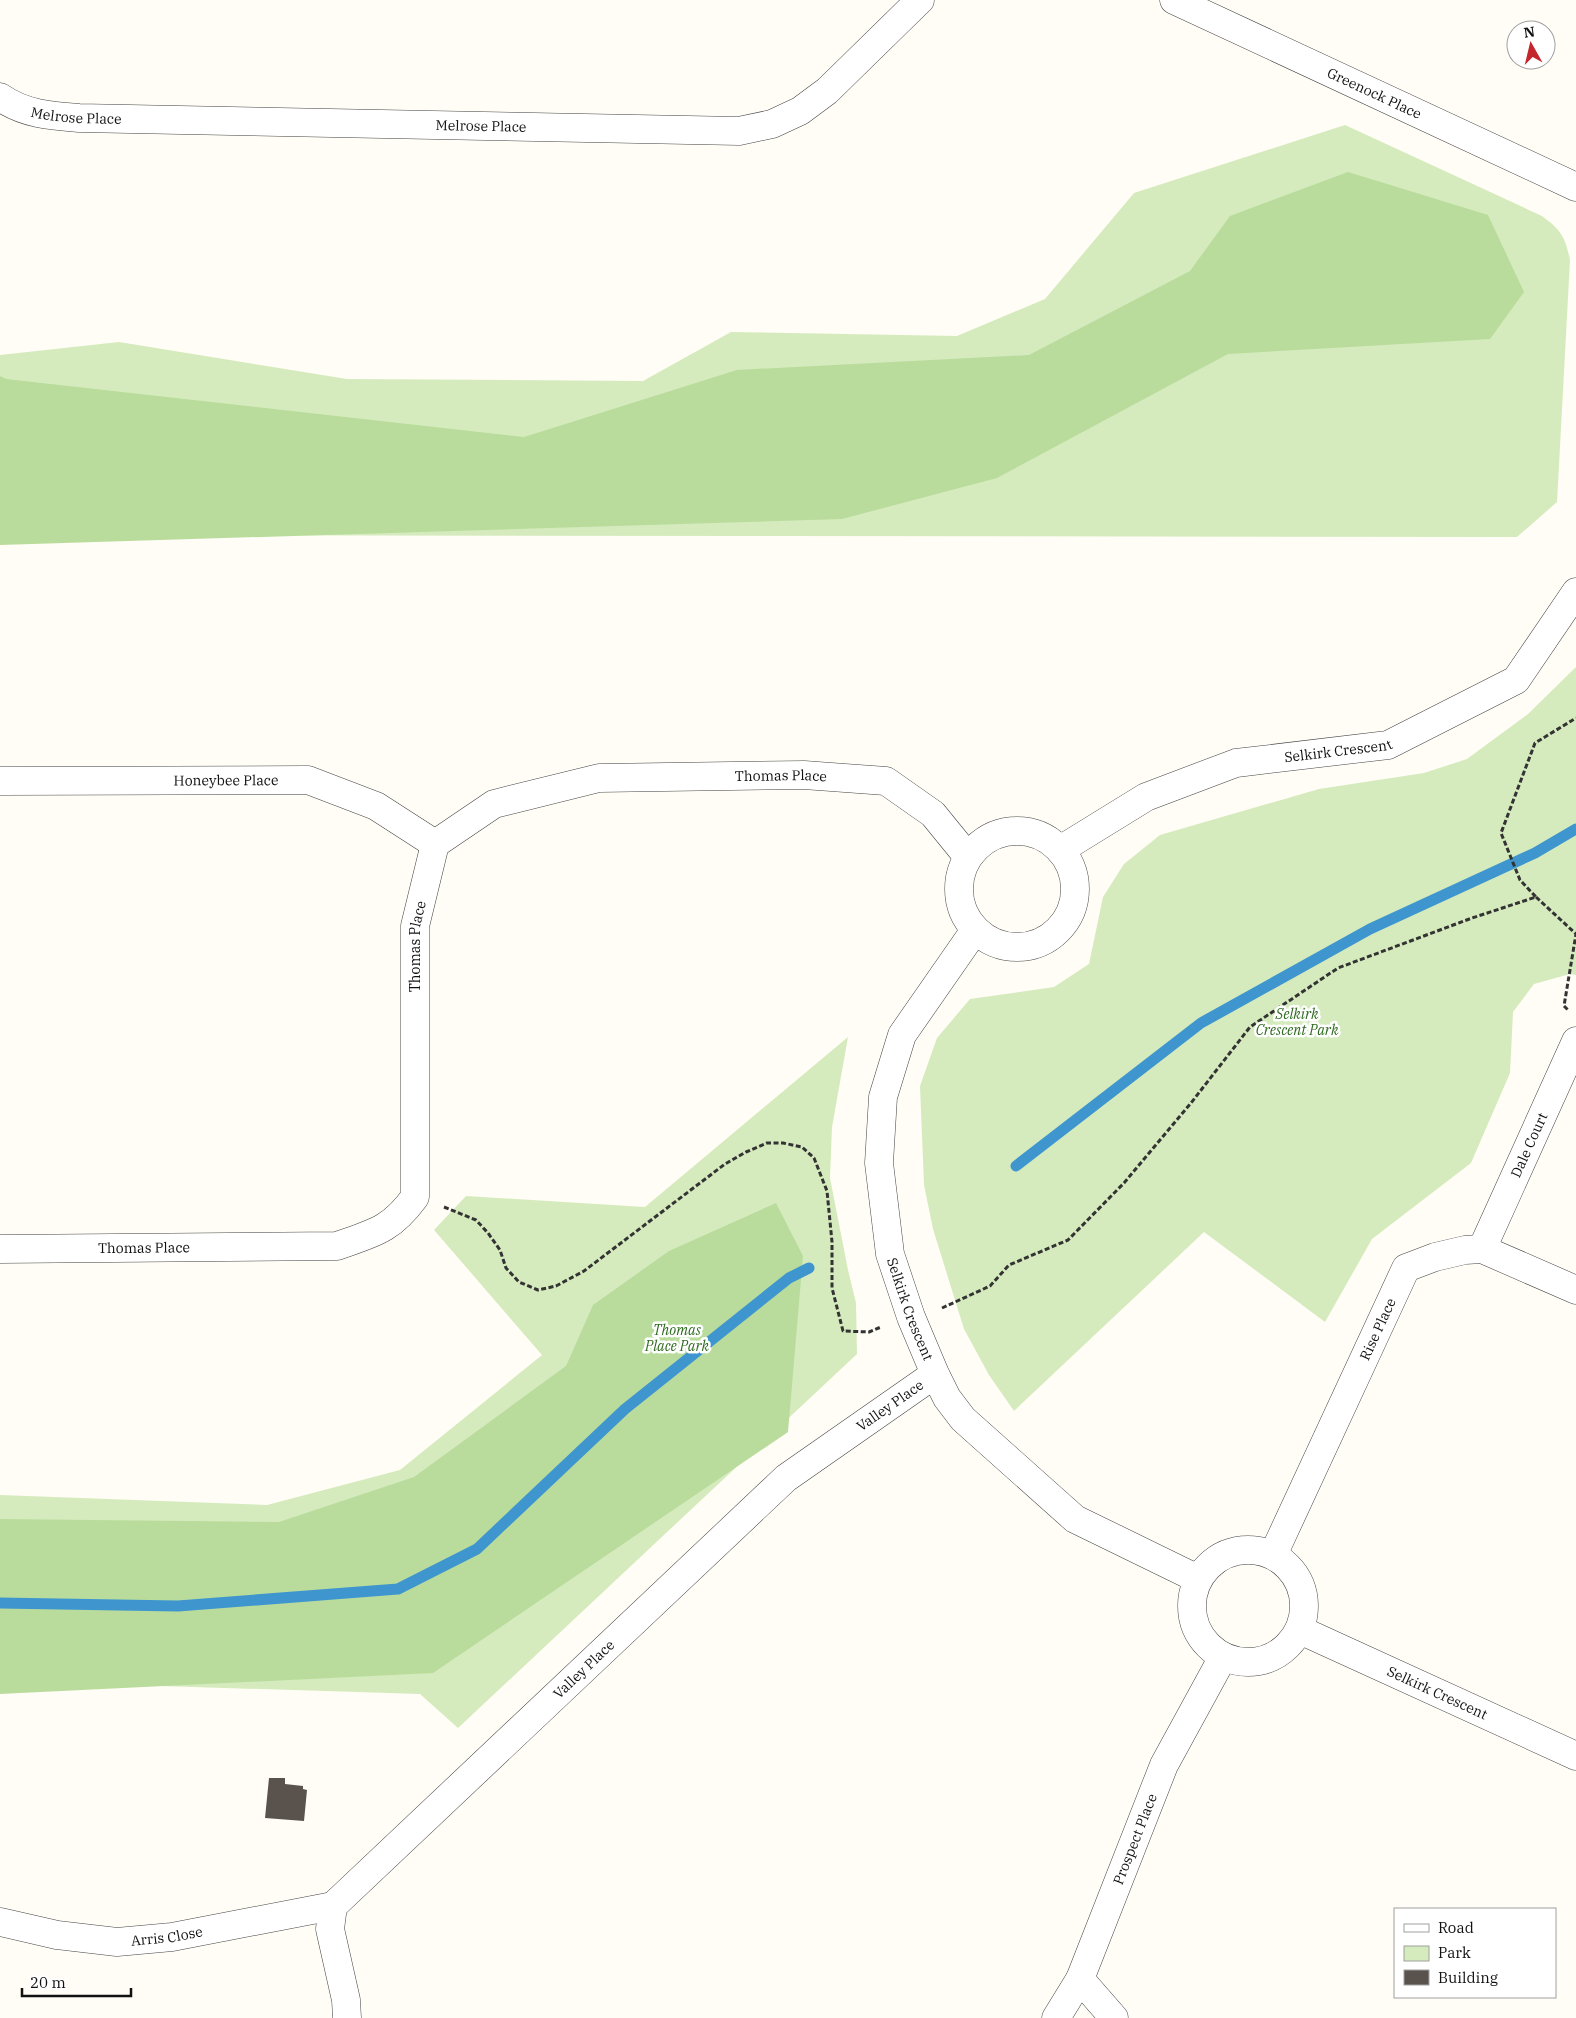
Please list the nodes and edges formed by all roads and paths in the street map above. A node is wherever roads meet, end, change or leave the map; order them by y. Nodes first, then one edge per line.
1 (920, 0) edge
2 (1174, 0) edge
3 (0, 97) edge
4 (1576, 187) edge
5 (1576, 592) edge
6 (1576, 718) edge
7 (0, 781) edge
8 (435, 844) junction
9 (1060, 850) junction
10 (968, 857) junction
11 (1536, 897) junction
12 (975, 930) junction
13 (1570, 1012) dead end
14 (1576, 1042) edge
15 (415, 1197) junction
16 (0, 1249) edge
17 (1482, 1249) junction
18 (1576, 1290) edge
19 (911, 1317) junction
20 (935, 1374) junction
21 (1273, 1555) junction
22 (1198, 1579) junction
23 (1300, 1630) junction
24 (1222, 1657) junction
25 (1576, 1756) edge
26 (333, 1906) junction
27 (0, 1922) edge
28 (1080, 1979) junction
29 (347, 2018) edge
30 (1056, 2018) edge
31 (1114, 2018) edge

1 - 3 street, Melrose Place
2 - 4 street, Greenock Place
5 - 9 street, Selkirk Crescent
6 - 11 path
7 - 8 street, Honeybee Place
8 - 10 street, Thomas Place
8 - 15 street, Thomas Place
9 - 10 street
9 - 12 street
10 - 12 street
11 - 13 path
11 - 19 path
12 - 19 street, Selkirk Crescent
14 - 17 street, Dale Court
15 - 16 street, Thomas Place
15 - 19 path
17 - 18 street, Rise Place
17 - 21 street, Rise Place
19 - 20 street, Selkirk Crescent
20 - 22 street, Selkirk Crescent
20 - 26 street, Valley Place
21 - 22 street
21 - 23 street
22 - 24 street
23 - 24 street
23 - 25 street, Selkirk Crescent
24 - 28 street, Prospect Place
26 - 27 street, Arris Close
26 - 29 street
28 - 30 street, Prospect Place
28 - 31 street

